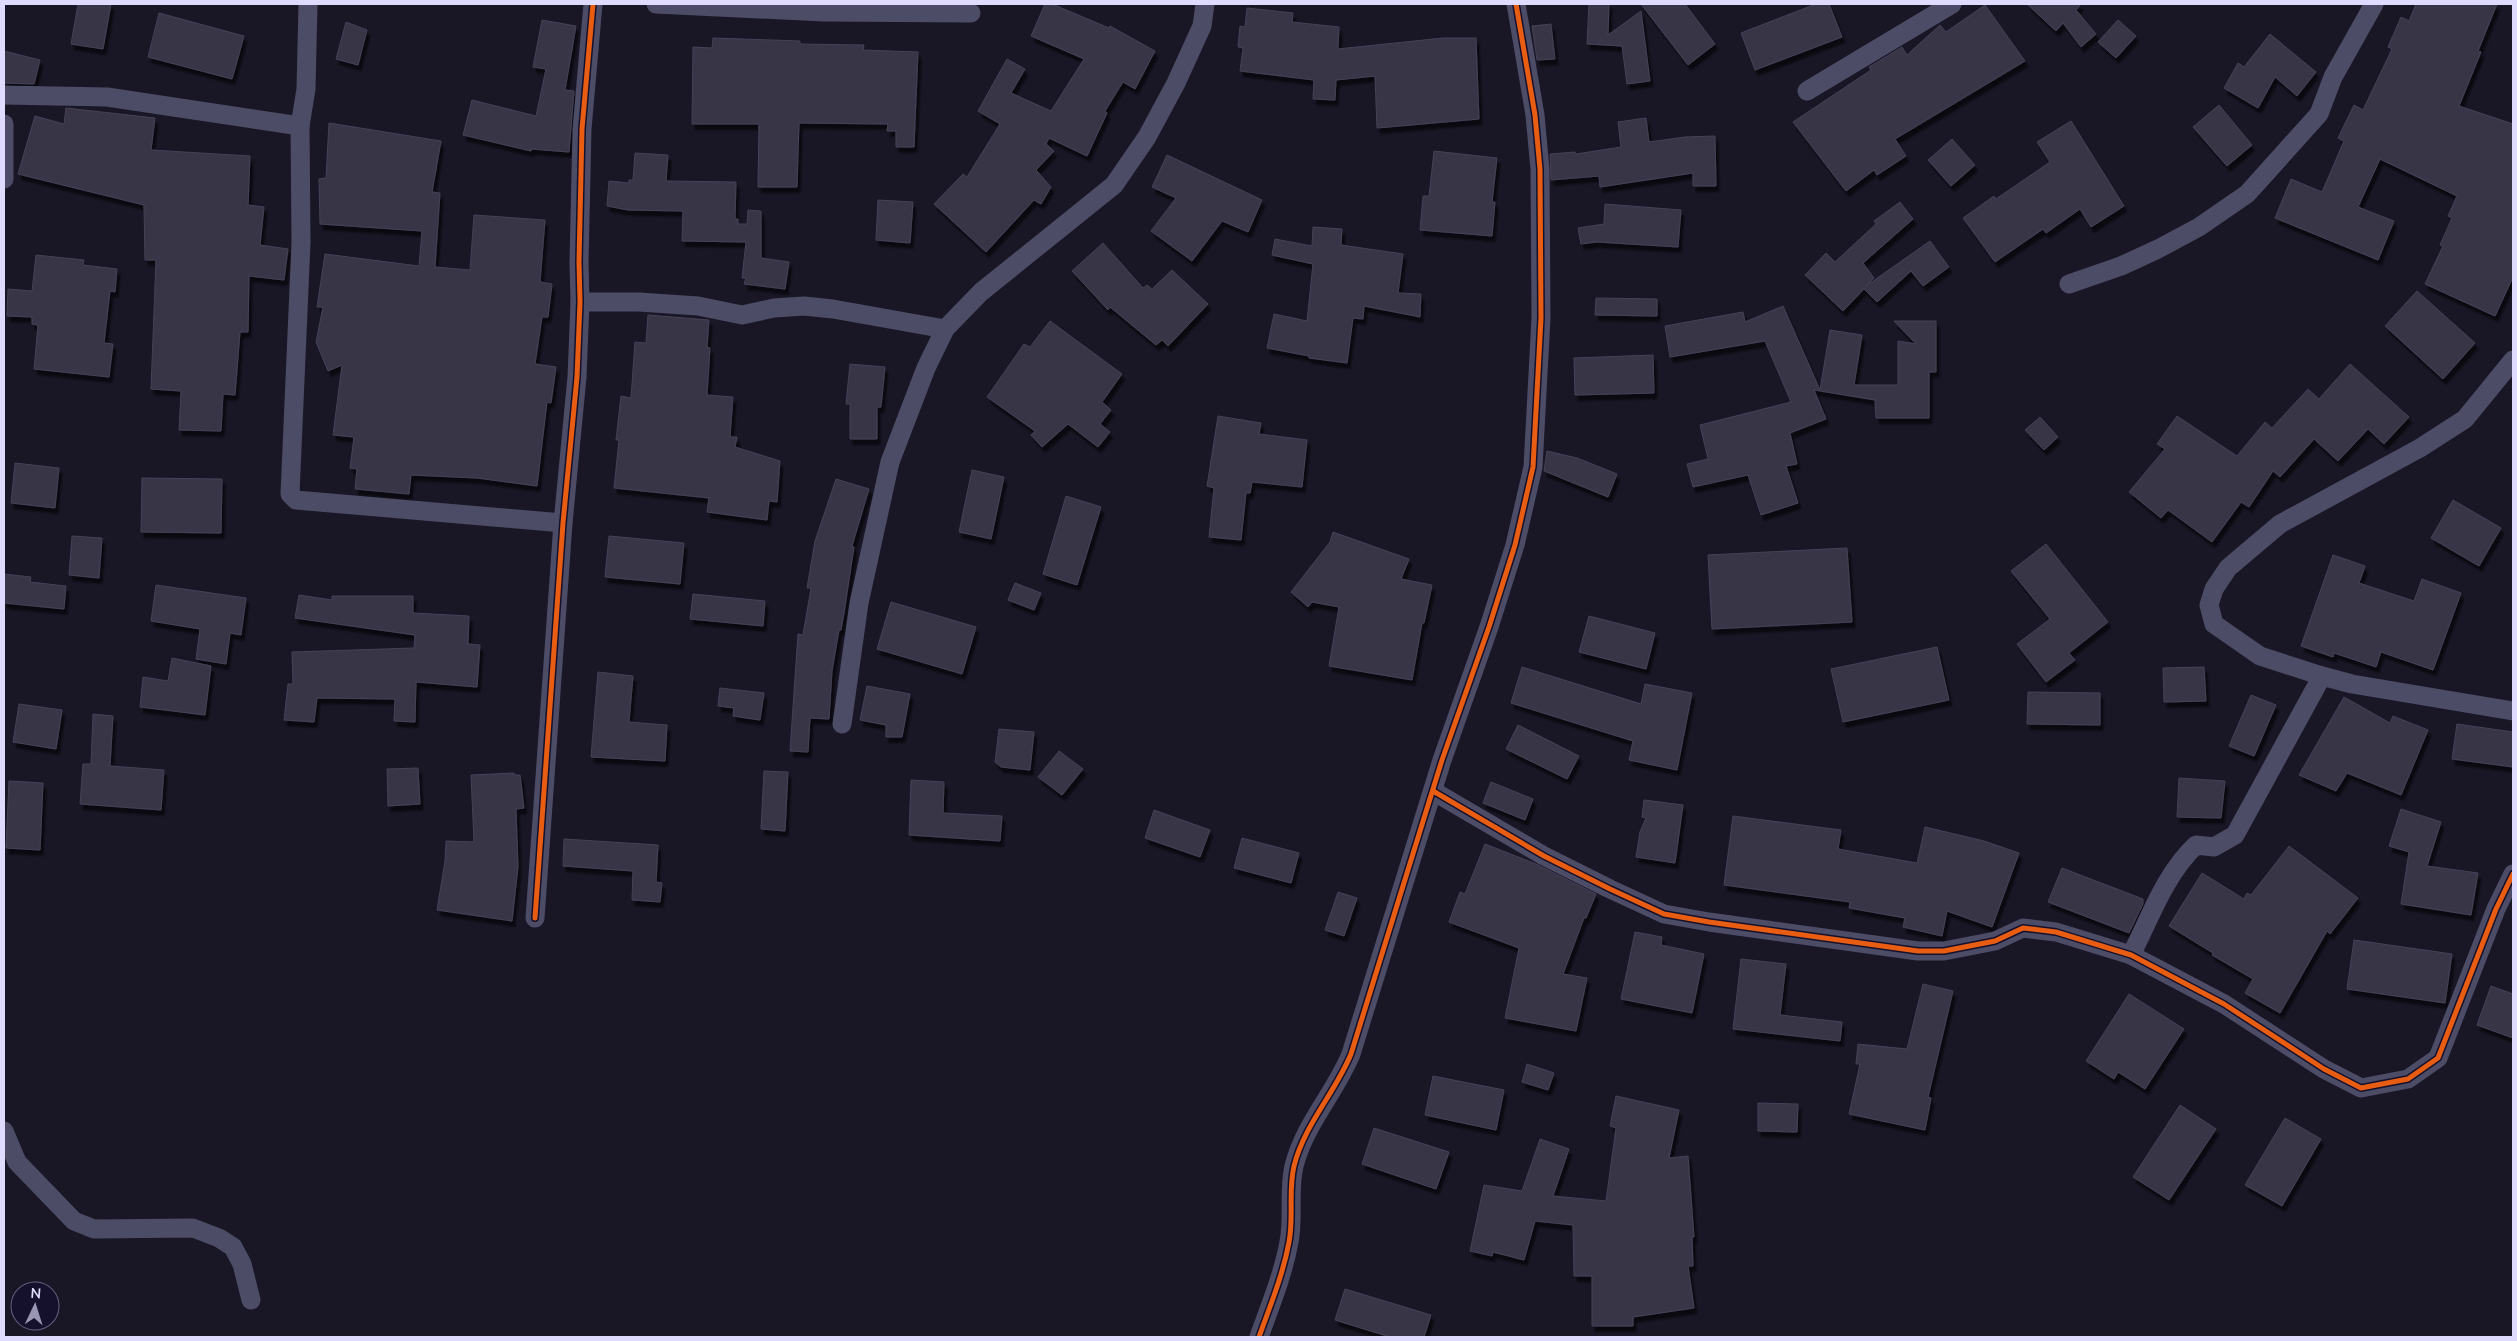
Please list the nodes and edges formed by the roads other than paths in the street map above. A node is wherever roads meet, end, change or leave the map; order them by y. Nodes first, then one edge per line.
1 (308, 4) edge
2 (593, 4) edge
3 (656, 4) edge
4 (1205, 4) edge
5 (1516, 4) edge
6 (1952, 4) edge
7 (2374, 4) edge
8 (971, 13) dead end
9 (1806, 91) dead end
10 (4, 95) edge
11 (4, 124) edge
12 (300, 126) junction
13 (4, 179) edge
14 (2069, 284) dead end
15 (580, 302) junction
16 (945, 329) junction
17 (2513, 360) edge
18 (563, 523) junction
19 (2322, 676) junction
20 (2513, 710) edge
21 (842, 724) dead end
22 (1433, 791) junction
23 (2513, 874) edge
24 (535, 918) dead end
25 (2131, 955) junction
26 (4, 1131) edge
27 (251, 1300) dead end
28 (1260, 1337) edge

1 - 12 street
2 - 15 street
3 - 8 street
4 - 16 street
5 - 22 street
6 - 9 street
7 - 14 street
10 - 12 street
11 - 13 street
12 - 18 street
15 - 16 street
15 - 18 street
16 - 21 street
17 - 19 street
18 - 24 street
19 - 20 street
19 - 25 street
22 - 25 street
22 - 28 street
23 - 25 street
26 - 27 street

